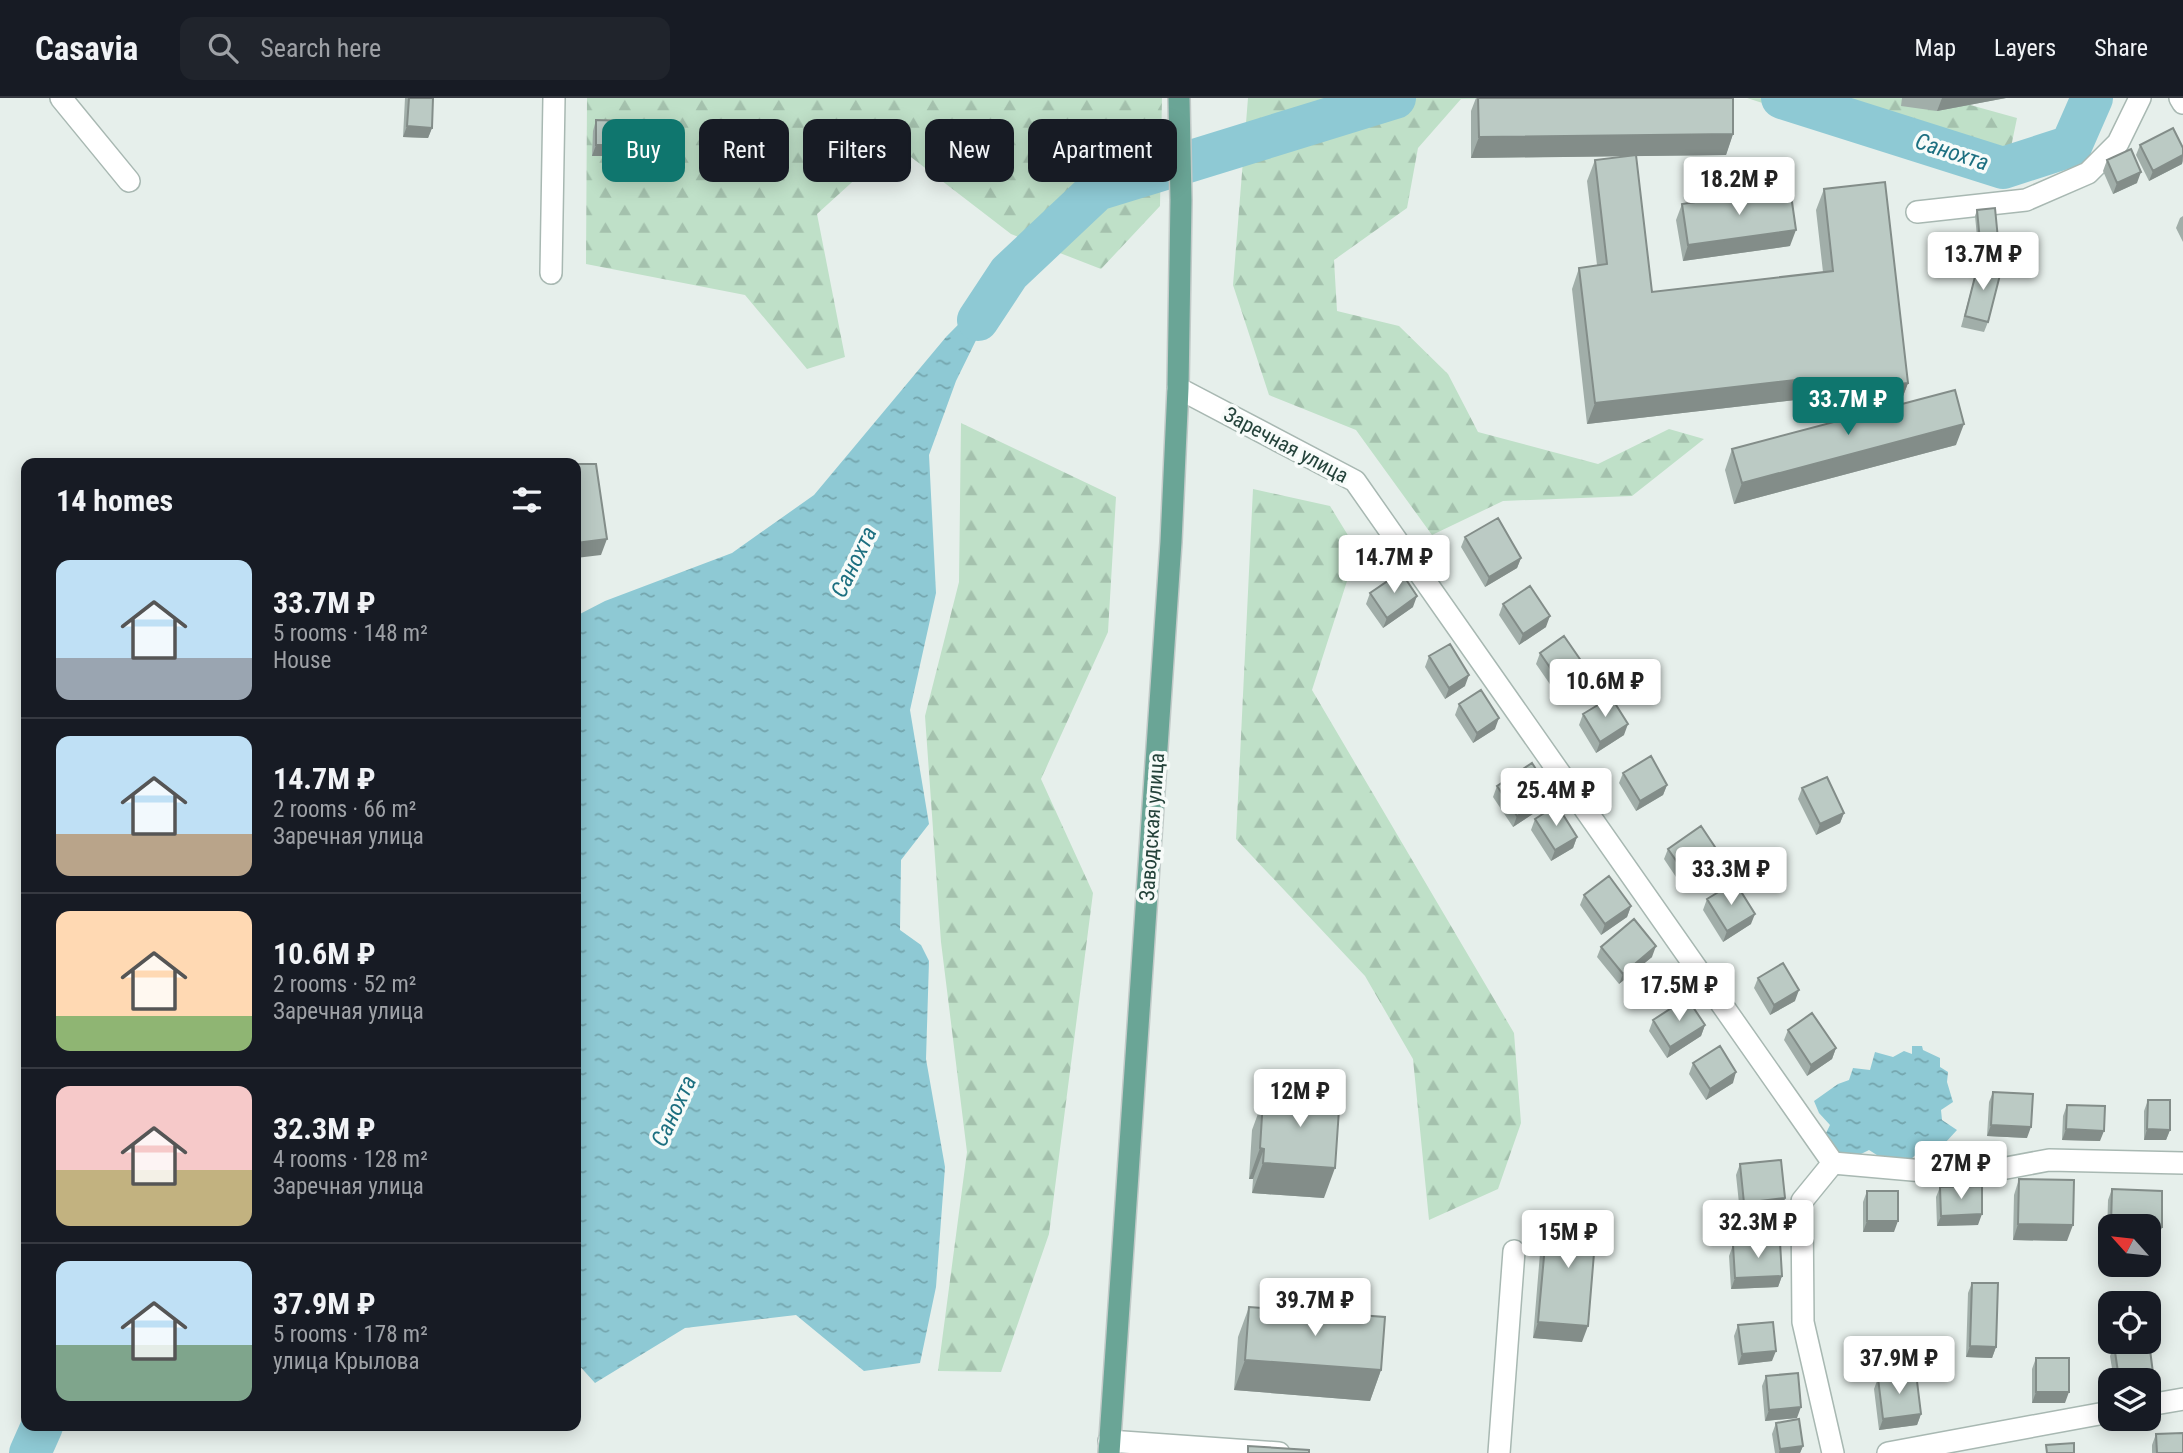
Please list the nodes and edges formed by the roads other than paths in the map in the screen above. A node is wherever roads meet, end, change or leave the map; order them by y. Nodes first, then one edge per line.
1 (61, 98) edge
2 (554, 98) edge
3 (2140, 98) edge
4 (2180, 98) edge
5 (1179, 101) edge
6 (2183, 103) edge
7 (129, 181) dead end
8 (1917, 212) dead end
9 (551, 274) dead end
10 (1178, 388) junction
11 (1833, 1163) junction
12 (2183, 1163) edge
13 (1514, 1251) dead end
14 (2183, 1399) edge
15 (2161, 1403) edge
16 (2098, 1414) edge
17 (1109, 1447) edge
18 (1279, 1453) edge
19 (1499, 1453) edge
20 (1833, 1453) edge
21 (1888, 1453) edge

1 - 7 street
2 - 9 street
3 - 8 street
4 - 6 street
5 - 10 main road, Заводская улица
10 - 11 street, Заречная улица
10 - 17 main road, Заводская улица
11 - 12 street
11 - 20 street
13 - 19 street
14 - 15 street
16 - 21 street
17 - 18 street

